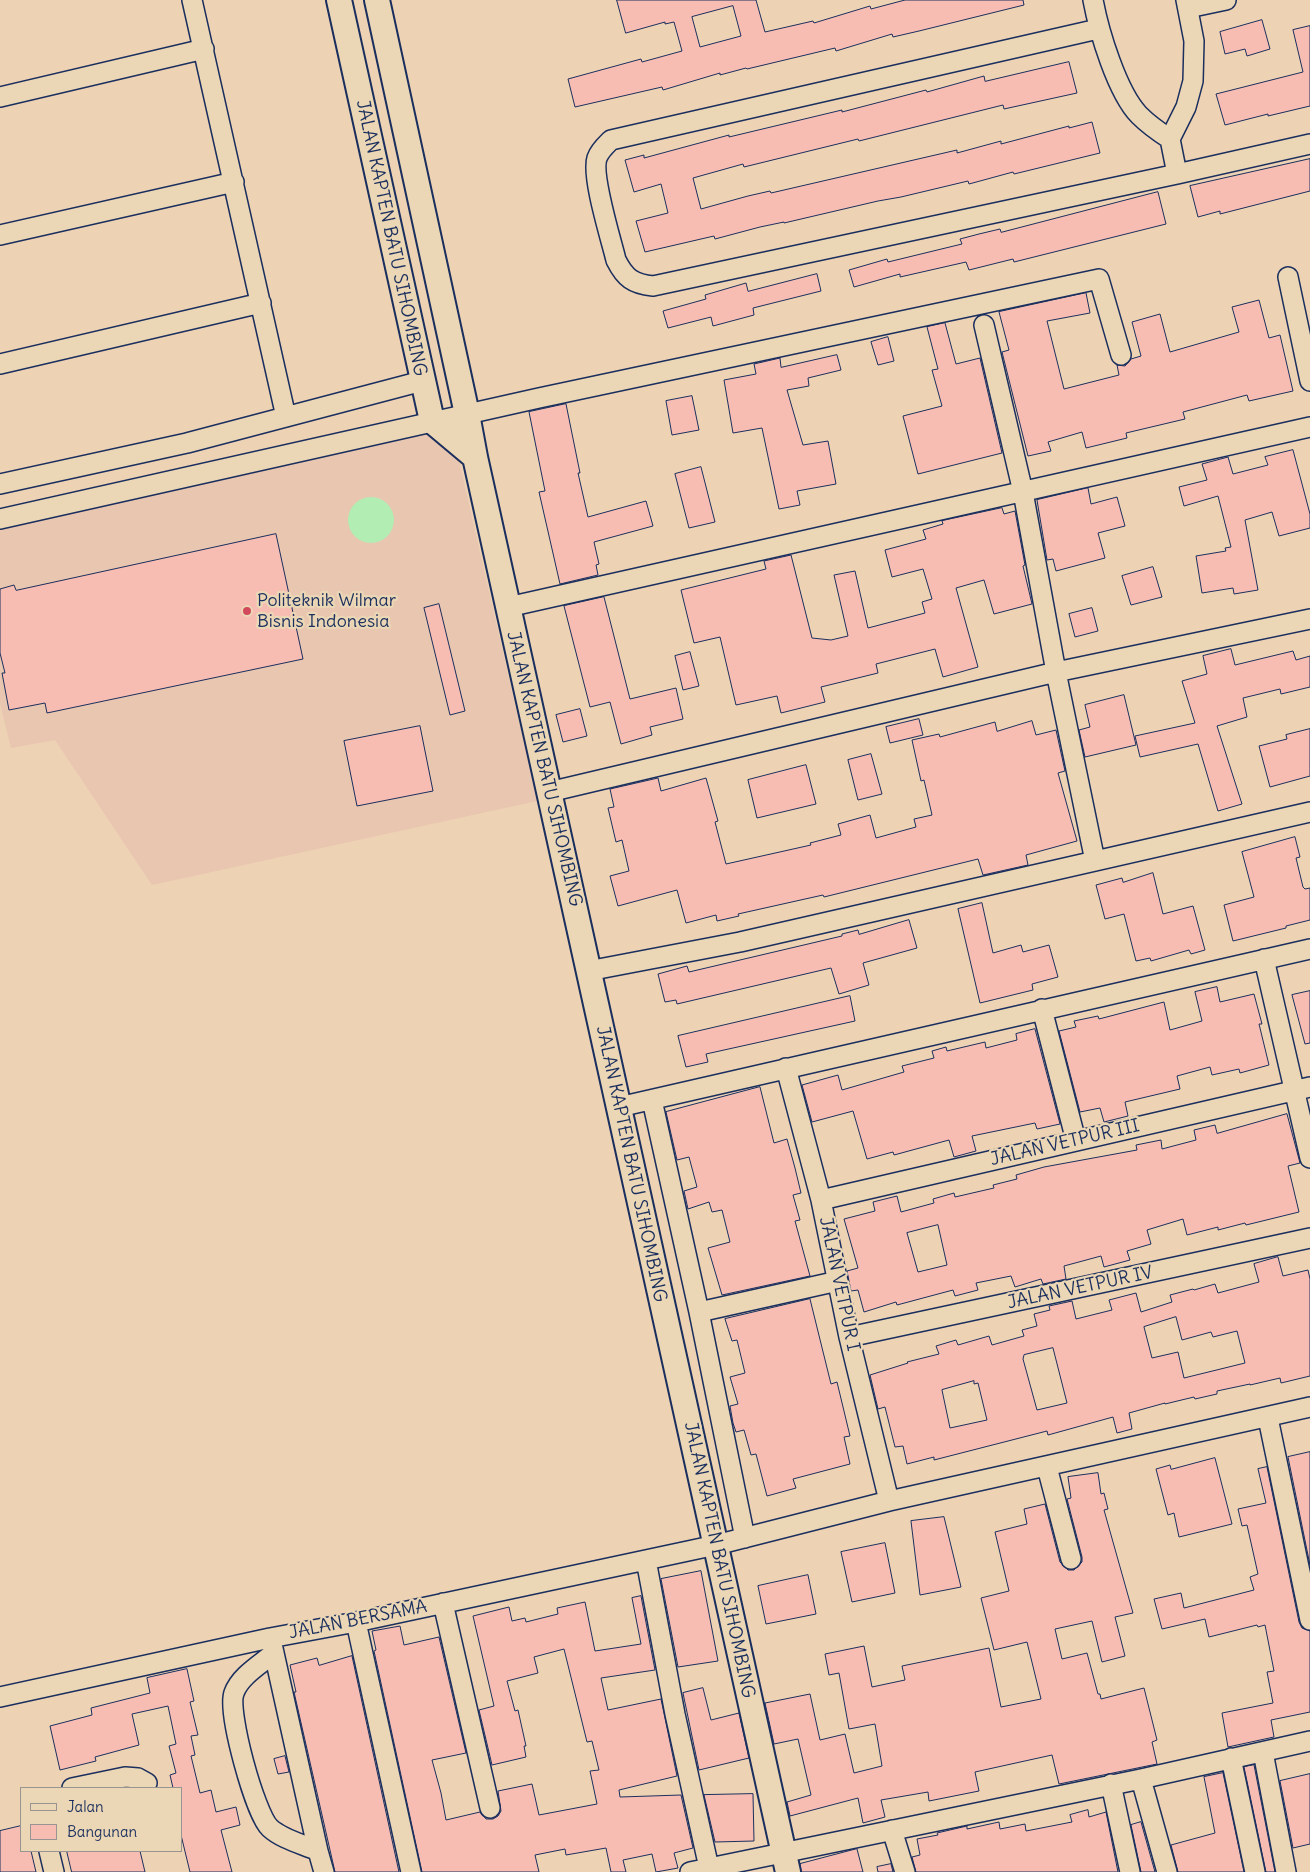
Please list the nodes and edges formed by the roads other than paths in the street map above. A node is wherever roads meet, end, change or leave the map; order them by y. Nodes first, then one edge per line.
1 (192, 0) edge
2 (338, 0) edge
3 (378, 0) edge
4 (1093, 0) edge
5 (1226, 0) edge
6 (1187, 4) edge
7 (1098, 29) junction
8 (204, 49) junction
9 (0, 98) edge
10 (1170, 139) junction
11 (1310, 144) edge
12 (1176, 174) junction
13 (234, 182) junction
14 (0, 235) edge
15 (1288, 277) dead end
16 (261, 303) junction
17 (984, 325) dead end
18 (1120, 355) dead end
19 (0, 364) edge
20 (422, 381) junction
21 (1310, 381) edge
22 (467, 414) junction
23 (286, 417) junction
24 (432, 422) junction
25 (1310, 427) edge
26 (474, 457) junction
27 (0, 484) edge
28 (1023, 492) junction
29 (0, 519) edge
30 (508, 607) junction
31 (1310, 618) edge
32 (1056, 672) junction
33 (549, 792) junction
34 (1310, 812) edge
35 (1095, 860) junction
36 (1310, 949) edge
37 (1264, 959) junction
38 (588, 971) junction
39 (1042, 1010) junction
40 (786, 1068) junction
41 (1302, 1089) edge
42 (652, 1100) junction
43 (618, 1107) junction
44 (1076, 1141) junction
45 (1310, 1158) edge
46 (821, 1200) junction
47 (1310, 1238) edge
48 (838, 1281) junction
49 (699, 1312) junction
50 (849, 1337) junction
51 (1310, 1408) edge
52 (1268, 1418) junction
53 (1047, 1467) junction
54 (889, 1501) junction
55 (745, 1538) junction
56 (716, 1545) junction
57 (1071, 1559) dead end
58 (646, 1560) junction
59 (443, 1603) junction
60 (1310, 1620) edge
61 (356, 1622) junction
62 (272, 1645) junction
63 (0, 1697) edge
64 (1310, 1741) edge
65 (1263, 1752) junction
66 (1231, 1758) junction
67 (1141, 1778) junction
68 (147, 1783) dead end
69 (1111, 1784) junction
70 (77, 1787) edge
71 (490, 1808) dead end
72 (892, 1830) junction
73 (318, 1851) junction
74 (49, 1852) edge
75 (786, 1862) edge
76 (710, 1868) junction
77 (54, 1872) edge
78 (324, 1872) edge
79 (411, 1872) edge
80 (690, 1872) edge
81 (905, 1872) edge
82 (1130, 1872) edge
83 (1167, 1872) edge
84 (1255, 1872) edge
85 (1286, 1872) edge

1 - 8 street
2 - 20 street, JALAN KAPTEN BATU SIHOMBING
3 - 22 street, JALAN KAPTEN BATU SIHOMBING
4 - 7 street
5 - 6 street
6 - 10 street
7 - 10 street
7 - 12 street
8 - 9 street
8 - 13 street
10 - 12 street
11 - 12 street
13 - 14 street
13 - 16 street
15 - 21 street
16 - 19 street
16 - 23 street
17 - 28 street
18 - 22 street
20 - 23 street
20 - 24 street, JALAN KAPTEN BATU SIHOMBING
22 - 24 street
22 - 26 street, JALAN KAPTEN BATU SIHOMBING
23 - 27 street
24 - 26 street
24 - 29 street
25 - 28 street
26 - 30 street, JALAN KAPTEN BATU SIHOMBING
28 - 30 street
28 - 32 street
30 - 33 street, JALAN KAPTEN BATU SIHOMBING
31 - 32 street
32 - 33 street
32 - 35 street
33 - 38 street, JALAN KAPTEN BATU SIHOMBING
34 - 35 street
35 - 38 street
36 - 37 street
37 - 39 street
37 - 41 street
38 - 43 street, JALAN KAPTEN BATU SIHOMBING
39 - 40 street
39 - 44 street
40 - 42 street
40 - 46 street, JALAN VETPUR I
41 - 44 street, JALAN VETPUR III
41 - 45 street
42 - 43 street
42 - 49 street
43 - 56 street, JALAN KAPTEN BATU SIHOMBING
44 - 46 street, JALAN VETPUR III
46 - 48 street, JALAN VETPUR I
47 - 50 street, JALAN VETPUR IV
48 - 49 street
48 - 50 street, JALAN VETPUR I
49 - 55 street
50 - 54 street, JALAN VETPUR I
51 - 52 street, JALAN BERSAMA
52 - 53 street, JALAN BERSAMA
52 - 60 street
53 - 54 street, JALAN BERSAMA
53 - 57 street
54 - 55 street, JALAN BERSAMA
55 - 56 street, JALAN BERSAMA
56 - 58 street, JALAN BERSAMA
56 - 75 street, JALAN KAPTEN BATU SIHOMBING
58 - 59 street, JALAN BERSAMA
58 - 76 street
59 - 61 street, JALAN BERSAMA
59 - 71 street
61 - 62 street, JALAN BERSAMA
61 - 79 street
62 - 63 street, JALAN BERSAMA
62 - 73 street
62 - 73 street
64 - 65 street
65 - 66 street
65 - 85 street
66 - 67 street
66 - 84 street
67 - 69 street
67 - 83 street
68 - 70 street
69 - 72 street
69 - 82 street
72 - 75 street
72 - 81 street
73 - 78 street
74 - 77 street
75 - 76 street
76 - 80 street

